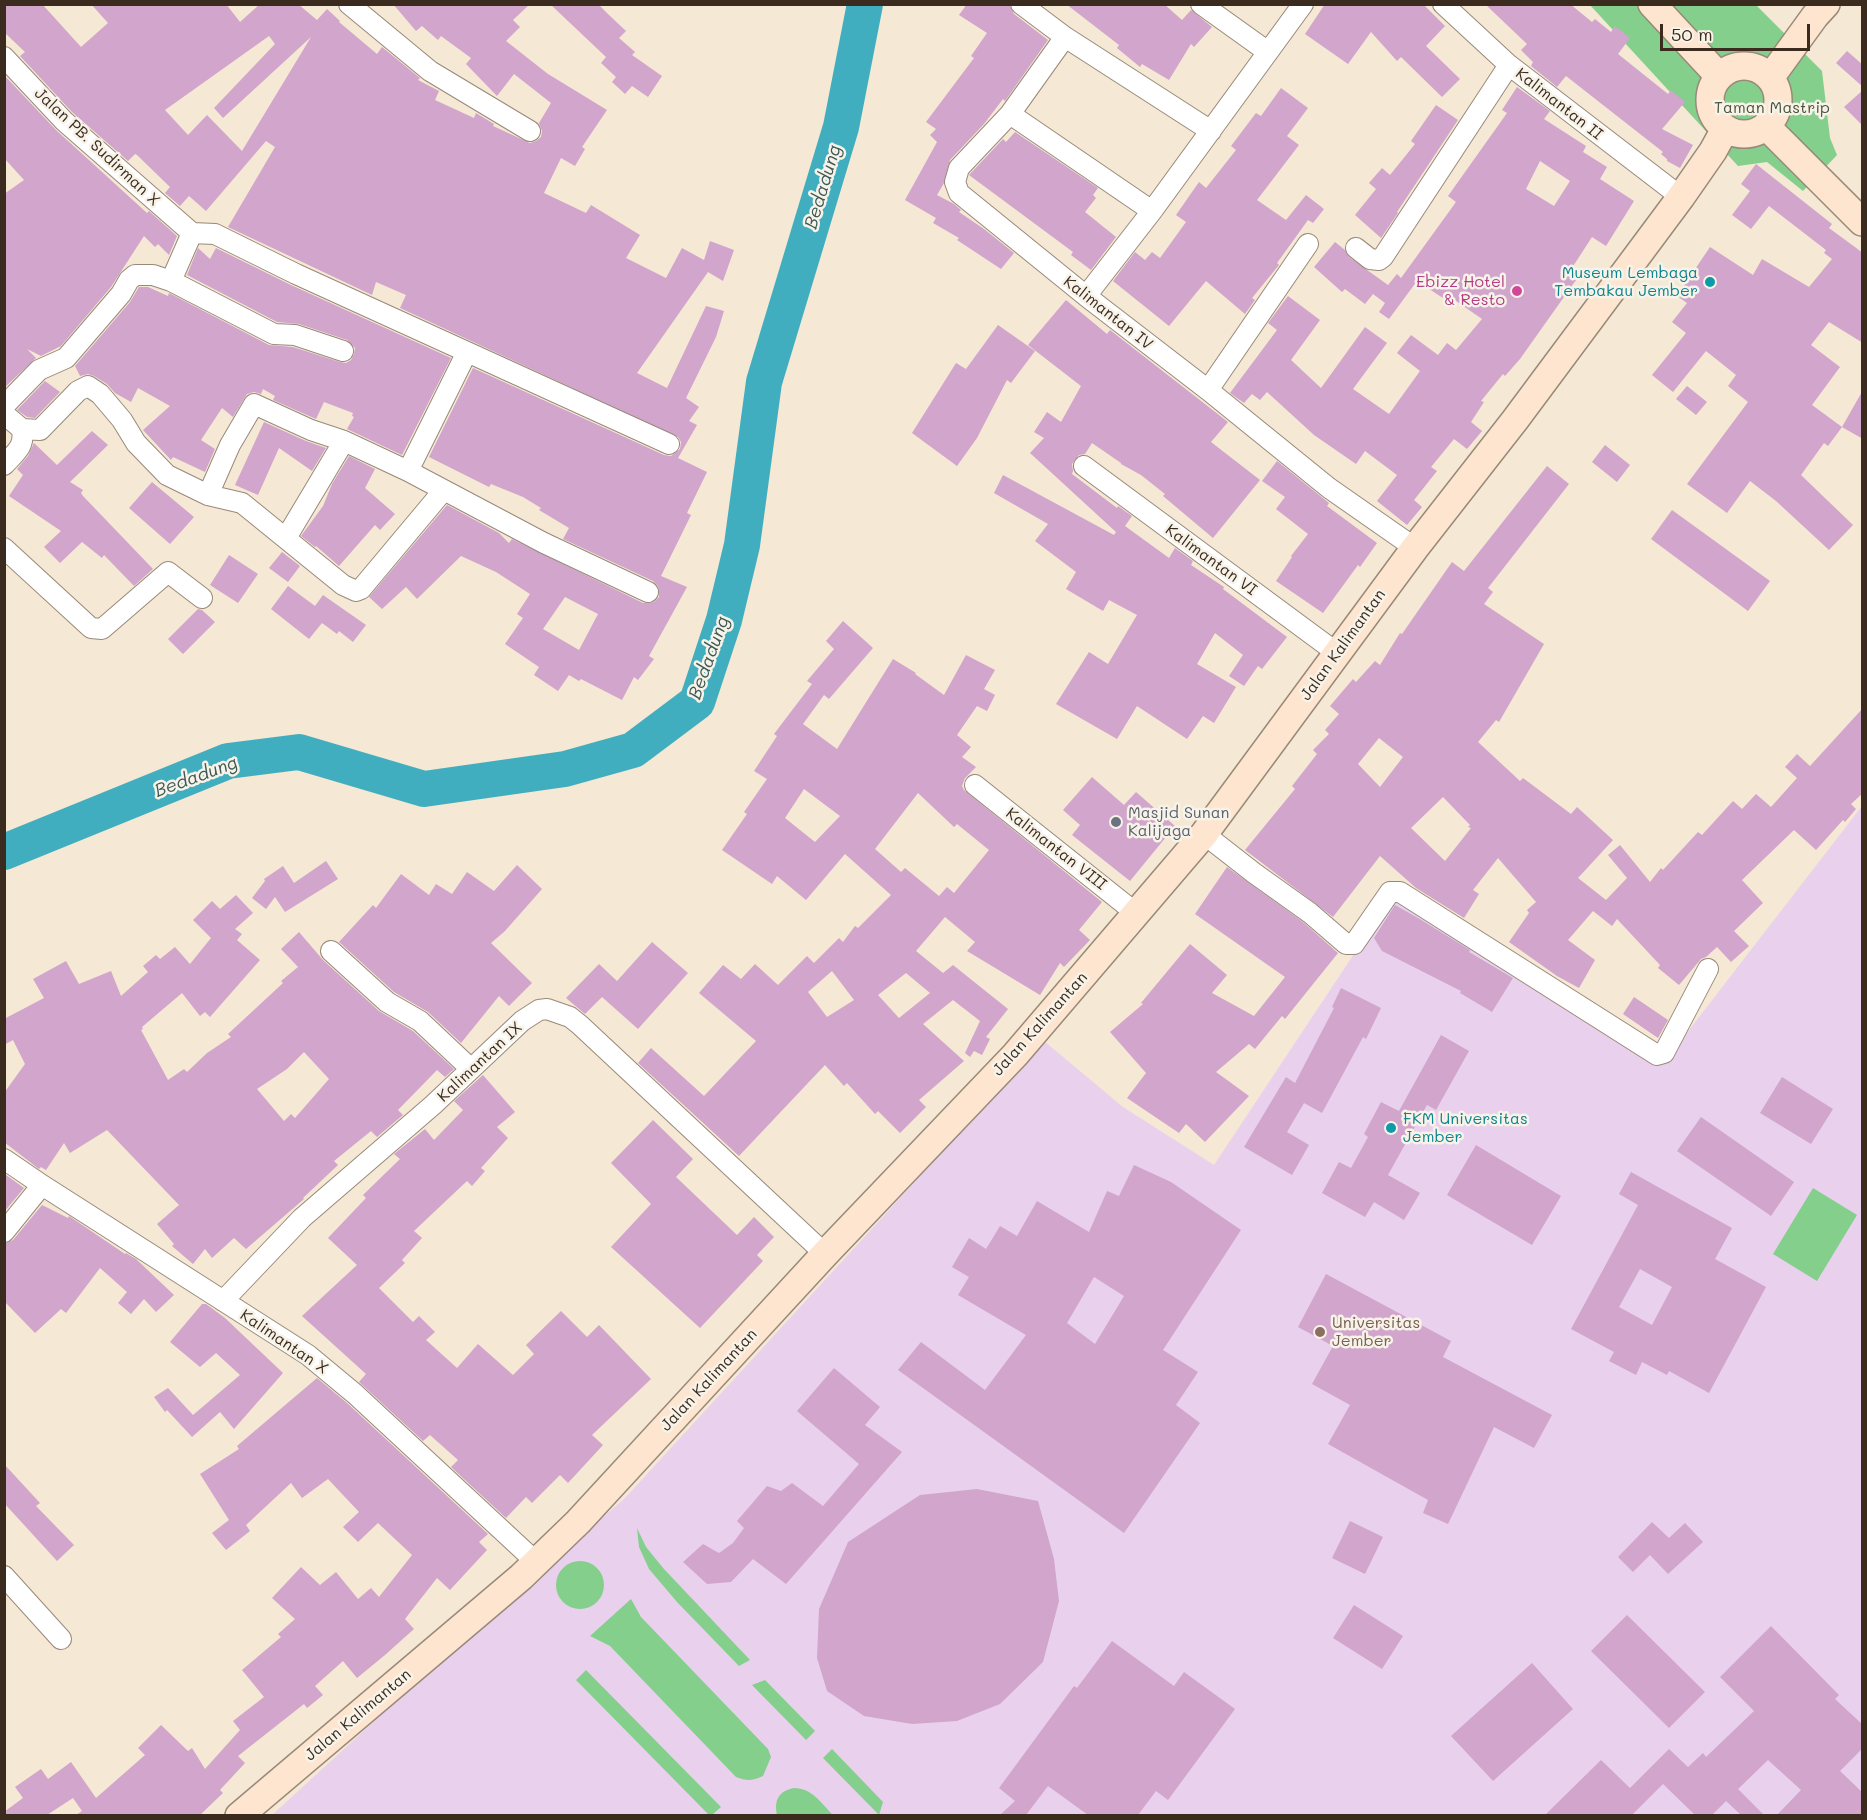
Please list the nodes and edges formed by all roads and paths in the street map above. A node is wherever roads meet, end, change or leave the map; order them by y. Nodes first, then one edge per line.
1 (349, 4) edge
2 (1021, 4) edge
3 (1201, 4) edge
4 (1303, 4) edge
5 (1443, 4) edge
6 (1652, 4) edge
7 (1826, 4) edge
8 (1065, 37) junction
9 (1268, 52) junction
10 (4, 57) edge
11 (1509, 65) junction
12 (1719, 76) junction
13 (1770, 78) junction
14 (1010, 114) junction
15 (1766, 126) junction
16 (1725, 129) junction
17 (530, 131) dead end
18 (1211, 131) junction
19 (1682, 197) junction
20 (1152, 211) junction
21 (1863, 222) edge
22 (192, 233) junction
23 (1308, 244) dead end
24 (1356, 248) dead end
25 (171, 281) junction
26 (1086, 296) junction
27 (343, 351) dead end
28 (467, 352) junction
29 (1208, 390) junction
30 (4, 406) edge
31 (4, 414) edge
32 (22, 429) junction
33 (344, 441) junction
34 (669, 444) dead end
35 (4, 465) edge
36 (1084, 466) dead end
37 (408, 471) junction
38 (443, 491) junction
39 (207, 495) junction
40 (286, 538) junction
41 (4, 548) edge
42 (1415, 548) junction
43 (648, 592) dead end
44 (202, 598) dead end
45 (1337, 653) junction
46 (975, 785) dead end
47 (1204, 834) junction
48 (1137, 914) junction
49 (331, 951) dead end
50 (1708, 969) dead end
51 (471, 1069) junction
52 (4, 1159) edge
53 (42, 1185) junction
54 (4, 1232) edge
55 (825, 1254) junction
56 (223, 1301) junction
57 (536, 1562) junction
58 (4, 1576) edge
59 (61, 1639) dead end
60 (239, 1815) edge

1 - 17 street
2 - 8 street
3 - 9 street
4 - 9 street
5 - 11 street, Kalimantan II
6 - 12 main road
7 - 13 main road
8 - 14 street, Kalimantan IV
8 - 18 street
9 - 18 street
10 - 22 street, Jalan PB. Sudirman X
11 - 19 street, Kalimantan II
11 - 24 street
12 - 13 main road
12 - 16 main road
13 - 15 main road
14 - 20 street
14 - 26 street, Kalimantan IV
15 - 16 main road
15 - 21 main road
16 - 19 main road, Jalan Kalimantan
18 - 20 street
19 - 42 main road, Jalan Kalimantan
20 - 26 street
22 - 25 street
22 - 28 street
23 - 29 street
25 - 27 street
25 - 30 street
26 - 29 street, Kalimantan IV
28 - 34 street
28 - 37 street
29 - 42 street, Kalimantan IV
31 - 32 street
32 - 35 street
32 - 39 street
33 - 37 street
33 - 39 street
33 - 40 street
36 - 45 street, Kalimantan VI
37 - 38 street
38 - 40 street
38 - 43 street
39 - 40 street
41 - 44 street
42 - 45 main road, Jalan Kalimantan
45 - 47 main road, Jalan Kalimantan
46 - 48 street, Kalimantan VIII
47 - 48 main road, Jalan Kalimantan
47 - 50 street
48 - 55 main road, Jalan Kalimantan
49 - 51 street
51 - 55 street, Kalimantan IX
51 - 56 street, Kalimantan IX
52 - 53 street, Kalimantan X
53 - 54 street
53 - 56 street, Kalimantan X
55 - 57 main road, Jalan Kalimantan
56 - 57 street, Kalimantan X
57 - 60 main road, Jalan Kalimantan
58 - 59 street

